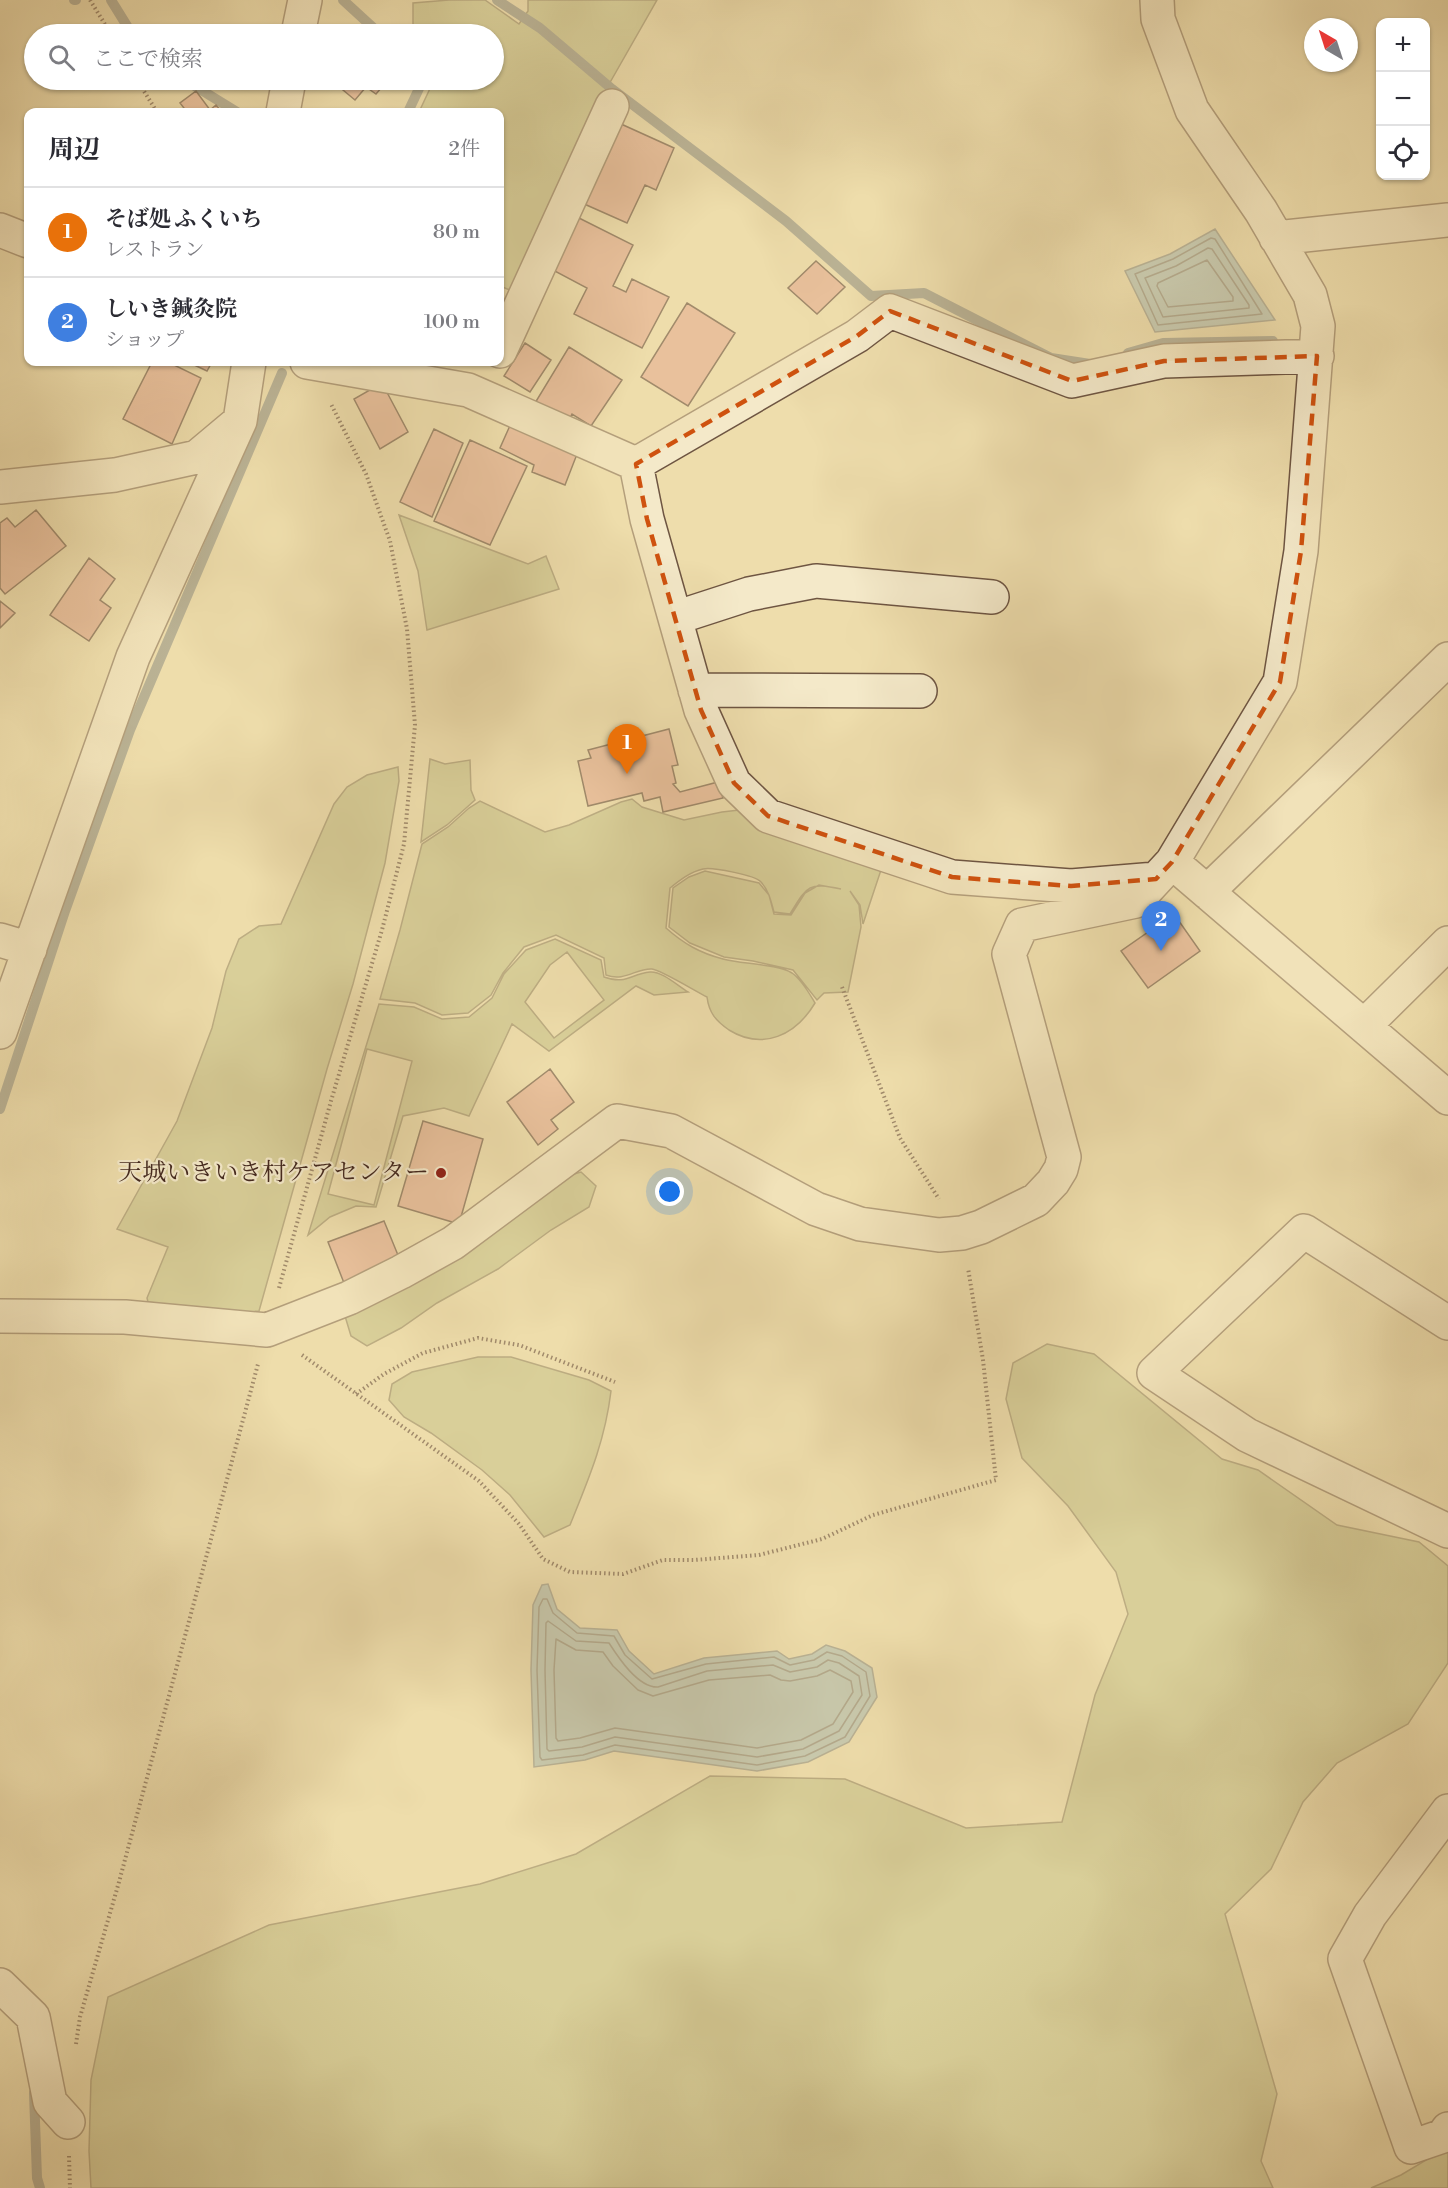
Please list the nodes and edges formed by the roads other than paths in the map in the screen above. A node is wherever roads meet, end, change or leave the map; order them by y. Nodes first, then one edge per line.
1 (305, 0) edge
2 (1157, 0) edge
3 (300, 24) edge
4 (287, 90) edge
5 (612, 106) dead end
6 (284, 108) edge
7 (1448, 220) edge
8 (0, 230) edge
9 (1276, 238) junction
10 (24, 240) edge
11 (504, 342) edge
12 (1317, 356) junction
13 (248, 366) edge
14 (331, 366) edge
15 (493, 366) edge
16 (479, 395) junction
17 (240, 421) junction
18 (636, 464) junction
19 (0, 487) edge
20 (992, 597) dead end
21 (675, 618) junction
22 (1448, 659) edge
23 (695, 690) junction
24 (920, 691) dead end
25 (1164, 870) junction
26 (1207, 892) junction
27 (1448, 943) edge
28 (15, 945) edge
29 (1364, 1026) junction
30 (0, 1032) edge
31 (1448, 1098) edge
32 (0, 1316) edge
33 (1448, 1323) edge
34 (1448, 1531) edge
35 (1448, 1811) edge
36 (0, 1985) edge
37 (68, 2122) road end
38 (1448, 2129) edge

1 - 3 street
2 - 9 street
4 - 6 street
5 - 11 street
7 - 9 street
8 - 10 street
9 - 12 street
12 - 18 street
12 - 25 street
13 - 17 street
14 - 16 street
15 - 16 street
16 - 18 street
17 - 19 street
17 - 28 street
18 - 21 street
20 - 21 street
21 - 23 street
22 - 26 street
23 - 24 street
23 - 25 street
25 - 26 street
25 - 32 street
26 - 29 street
27 - 29 street
28 - 30 street
29 - 31 street
33 - 34 street
35 - 38 street
36 - 37 street

